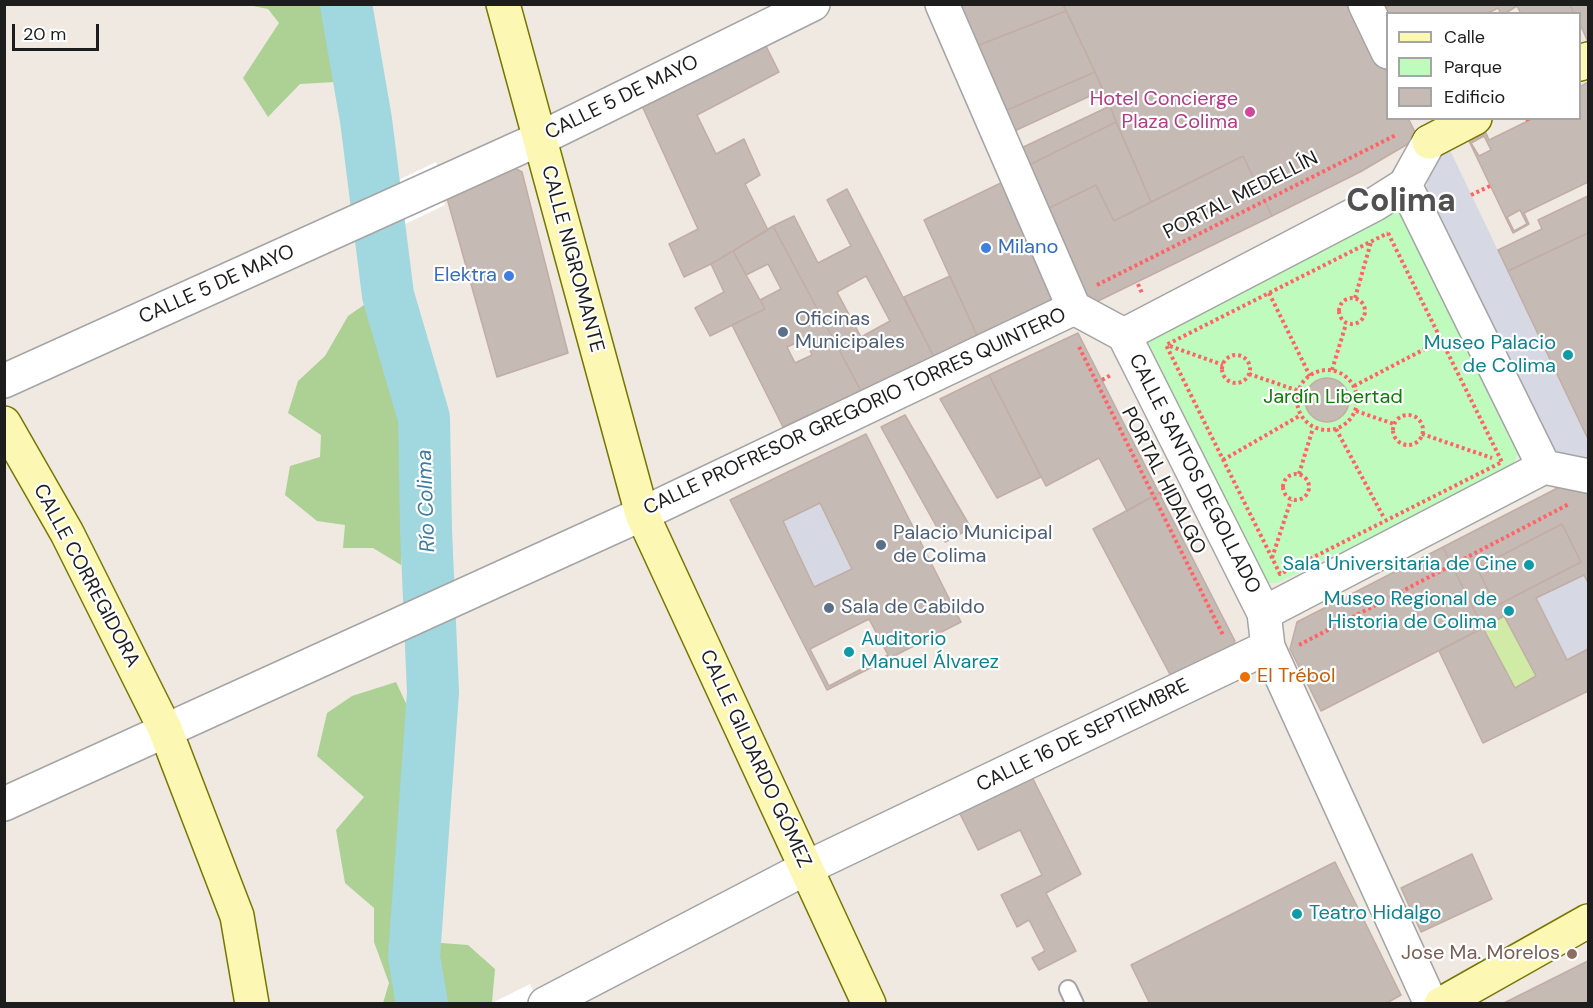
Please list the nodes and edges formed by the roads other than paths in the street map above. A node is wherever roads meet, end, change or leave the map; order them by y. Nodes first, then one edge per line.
1 (503, 4) edge
2 (813, 4) edge
3 (942, 4) edge
4 (1365, 4) edge
5 (1386, 48) edge
6 (1466, 120) edge
7 (1419, 131) edge
8 (539, 139) junction
9 (1406, 186) junction
10 (1083, 298) junction
11 (1124, 335) junction
12 (4, 381) edge
13 (4, 423) edge
14 (1544, 467) junction
15 (1583, 488) edge
16 (642, 514) junction
17 (1264, 613) junction
18 (1279, 648) junction
19 (165, 729) junction
20 (4, 804) edge
21 (806, 868) junction
22 (1588, 921) edge
23 (252, 1004) edge
24 (545, 1004) edge
25 (869, 1004) edge
26 (1431, 1004) edge
27 (1441, 1004) edge

1 - 8 street, CALLE NIGROMANTE
2 - 8 street, CALLE 5 DE MAYO
3 - 10 street
4 - 5 street
6 - 7 street
7 - 9 street
8 - 12 street, CALLE 5 DE MAYO
8 - 16 street, CALLE NIGROMANTE
9 - 11 street
9 - 14 street
10 - 11 street, CALLE PROFRESOR GREGORIO TORRES QUINTERO
10 - 16 street, CALLE PROFRESOR GREGORIO TORRES QUINTERO
11 - 17 street, CALLE SANTOS DEGOLLADO
13 - 19 street, CALLE CORREGIDORA
14 - 15 street
14 - 17 street
16 - 19 street, CALLE PROFRESOR GREGORIO TORRES QUINTERO
16 - 21 street, CALLE GILDARDO GÓMEZ
17 - 18 street
18 - 21 street, CALLE 16 DE SEPTIEMBRE
18 - 26 street
19 - 20 street, CALLE PROFRESOR GREGORIO TORRES QUINTERO
19 - 23 street, CALLE CORREGIDORA
21 - 24 street, CALLE 16 DE SEPTIEMBRE
21 - 25 street, CALLE GILDARDO GÓMEZ
22 - 27 street

